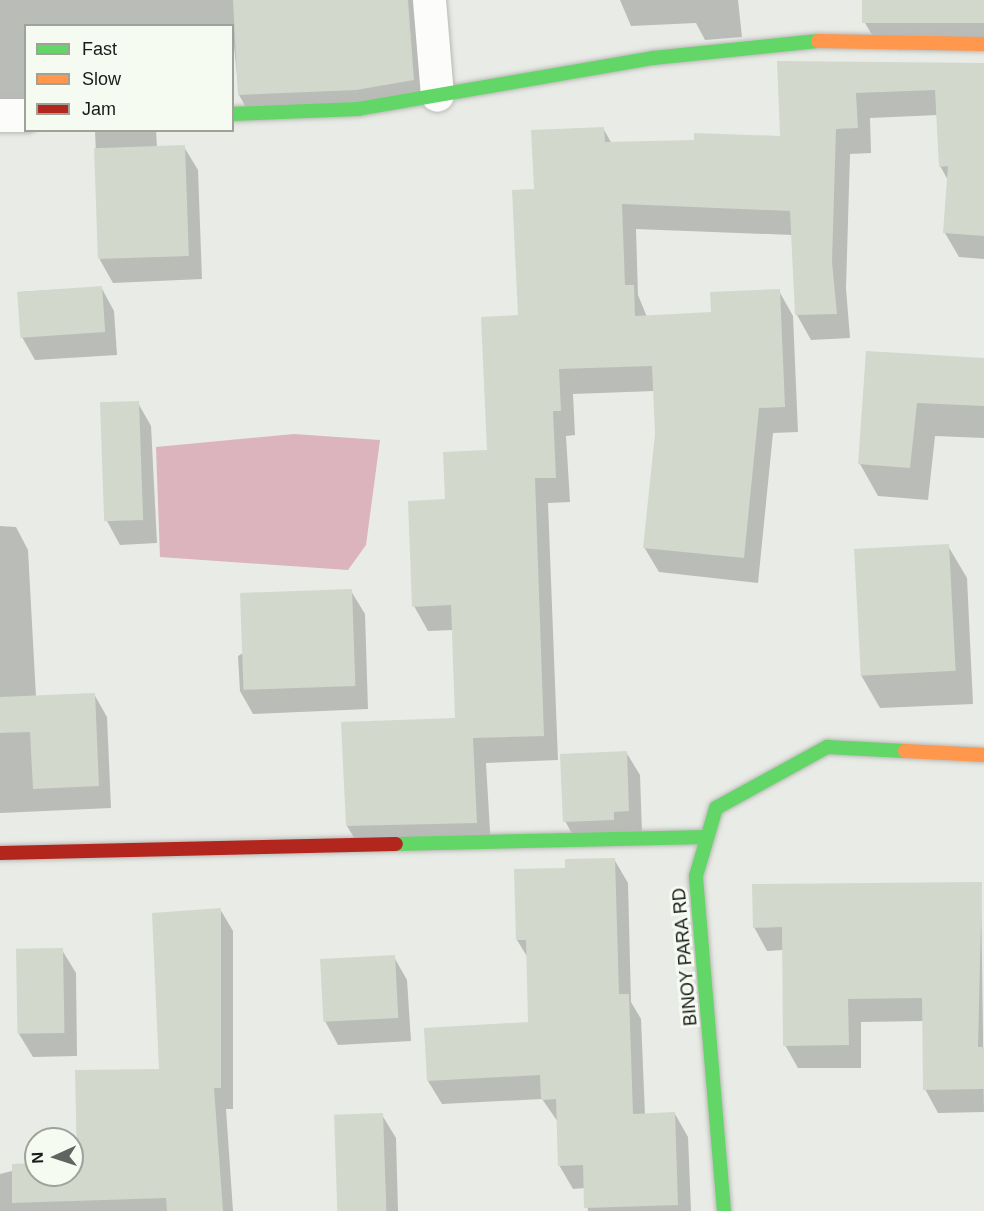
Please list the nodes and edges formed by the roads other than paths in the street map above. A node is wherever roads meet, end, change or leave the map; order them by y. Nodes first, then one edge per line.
1 (429, 0) edge
2 (984, 44) edge
3 (436, 95) junction
4 (234, 114) edge
5 (0, 115) edge
6 (24, 115) edge
7 (982, 758) edge
8 (707, 837) junction
9 (0, 854) edge
10 (724, 1211) edge

1 - 3 street
2 - 3 street
3 - 4 street
5 - 6 street
7 - 8 street, BINOY PARA RD
8 - 9 street
8 - 10 street, BINOY PARA RD

